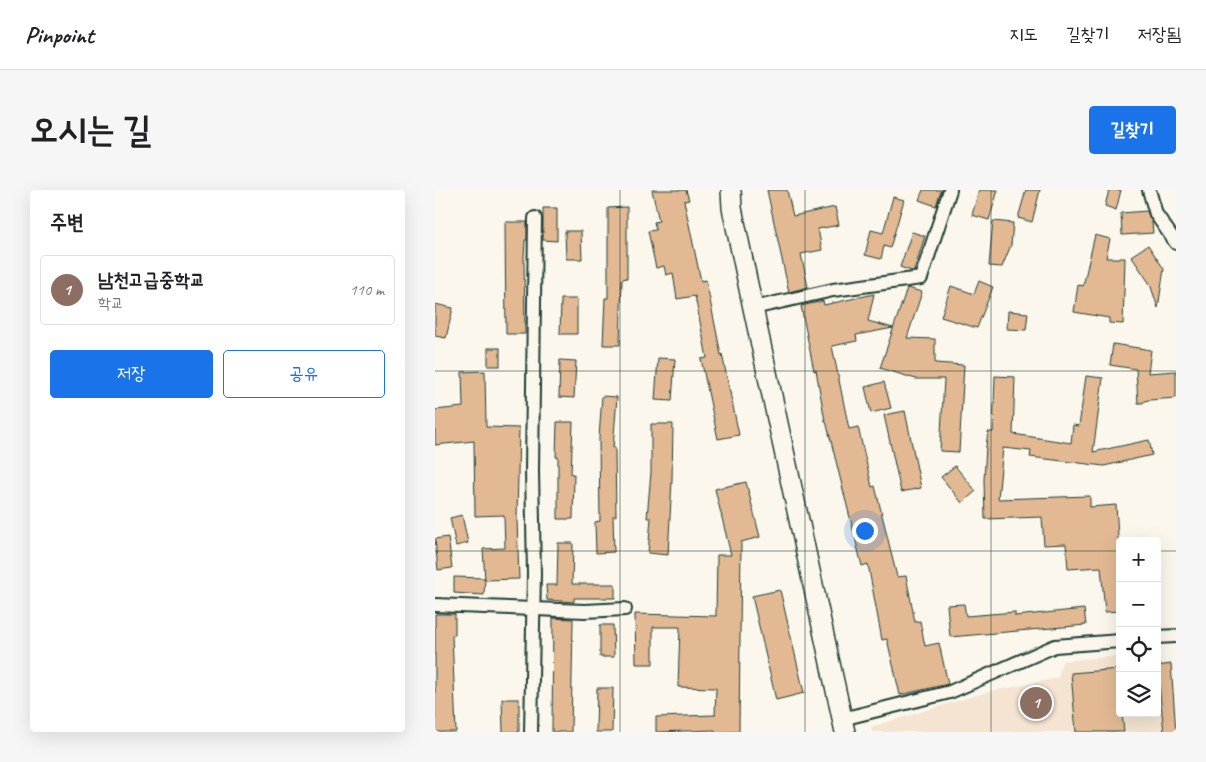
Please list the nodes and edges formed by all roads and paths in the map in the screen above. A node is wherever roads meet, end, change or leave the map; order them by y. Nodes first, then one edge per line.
1 (731, 190) edge
2 (950, 190) edge
3 (1149, 190) edge
4 (535, 218) dead end
5 (1176, 243) edge
6 (753, 308) junction
7 (435, 605) edge
8 (533, 608) junction
9 (625, 609) dead end
10 (1176, 636) edge
11 (1161, 637) edge
12 (1116, 641) edge
13 (844, 726) edge
14 (531, 732) edge

1 - 6 main road
2 - 6 street
3 - 5 street
4 - 8 street
6 - 13 main road
7 - 8 street
8 - 9 street
8 - 14 street
10 - 11 street
12 - 13 street

